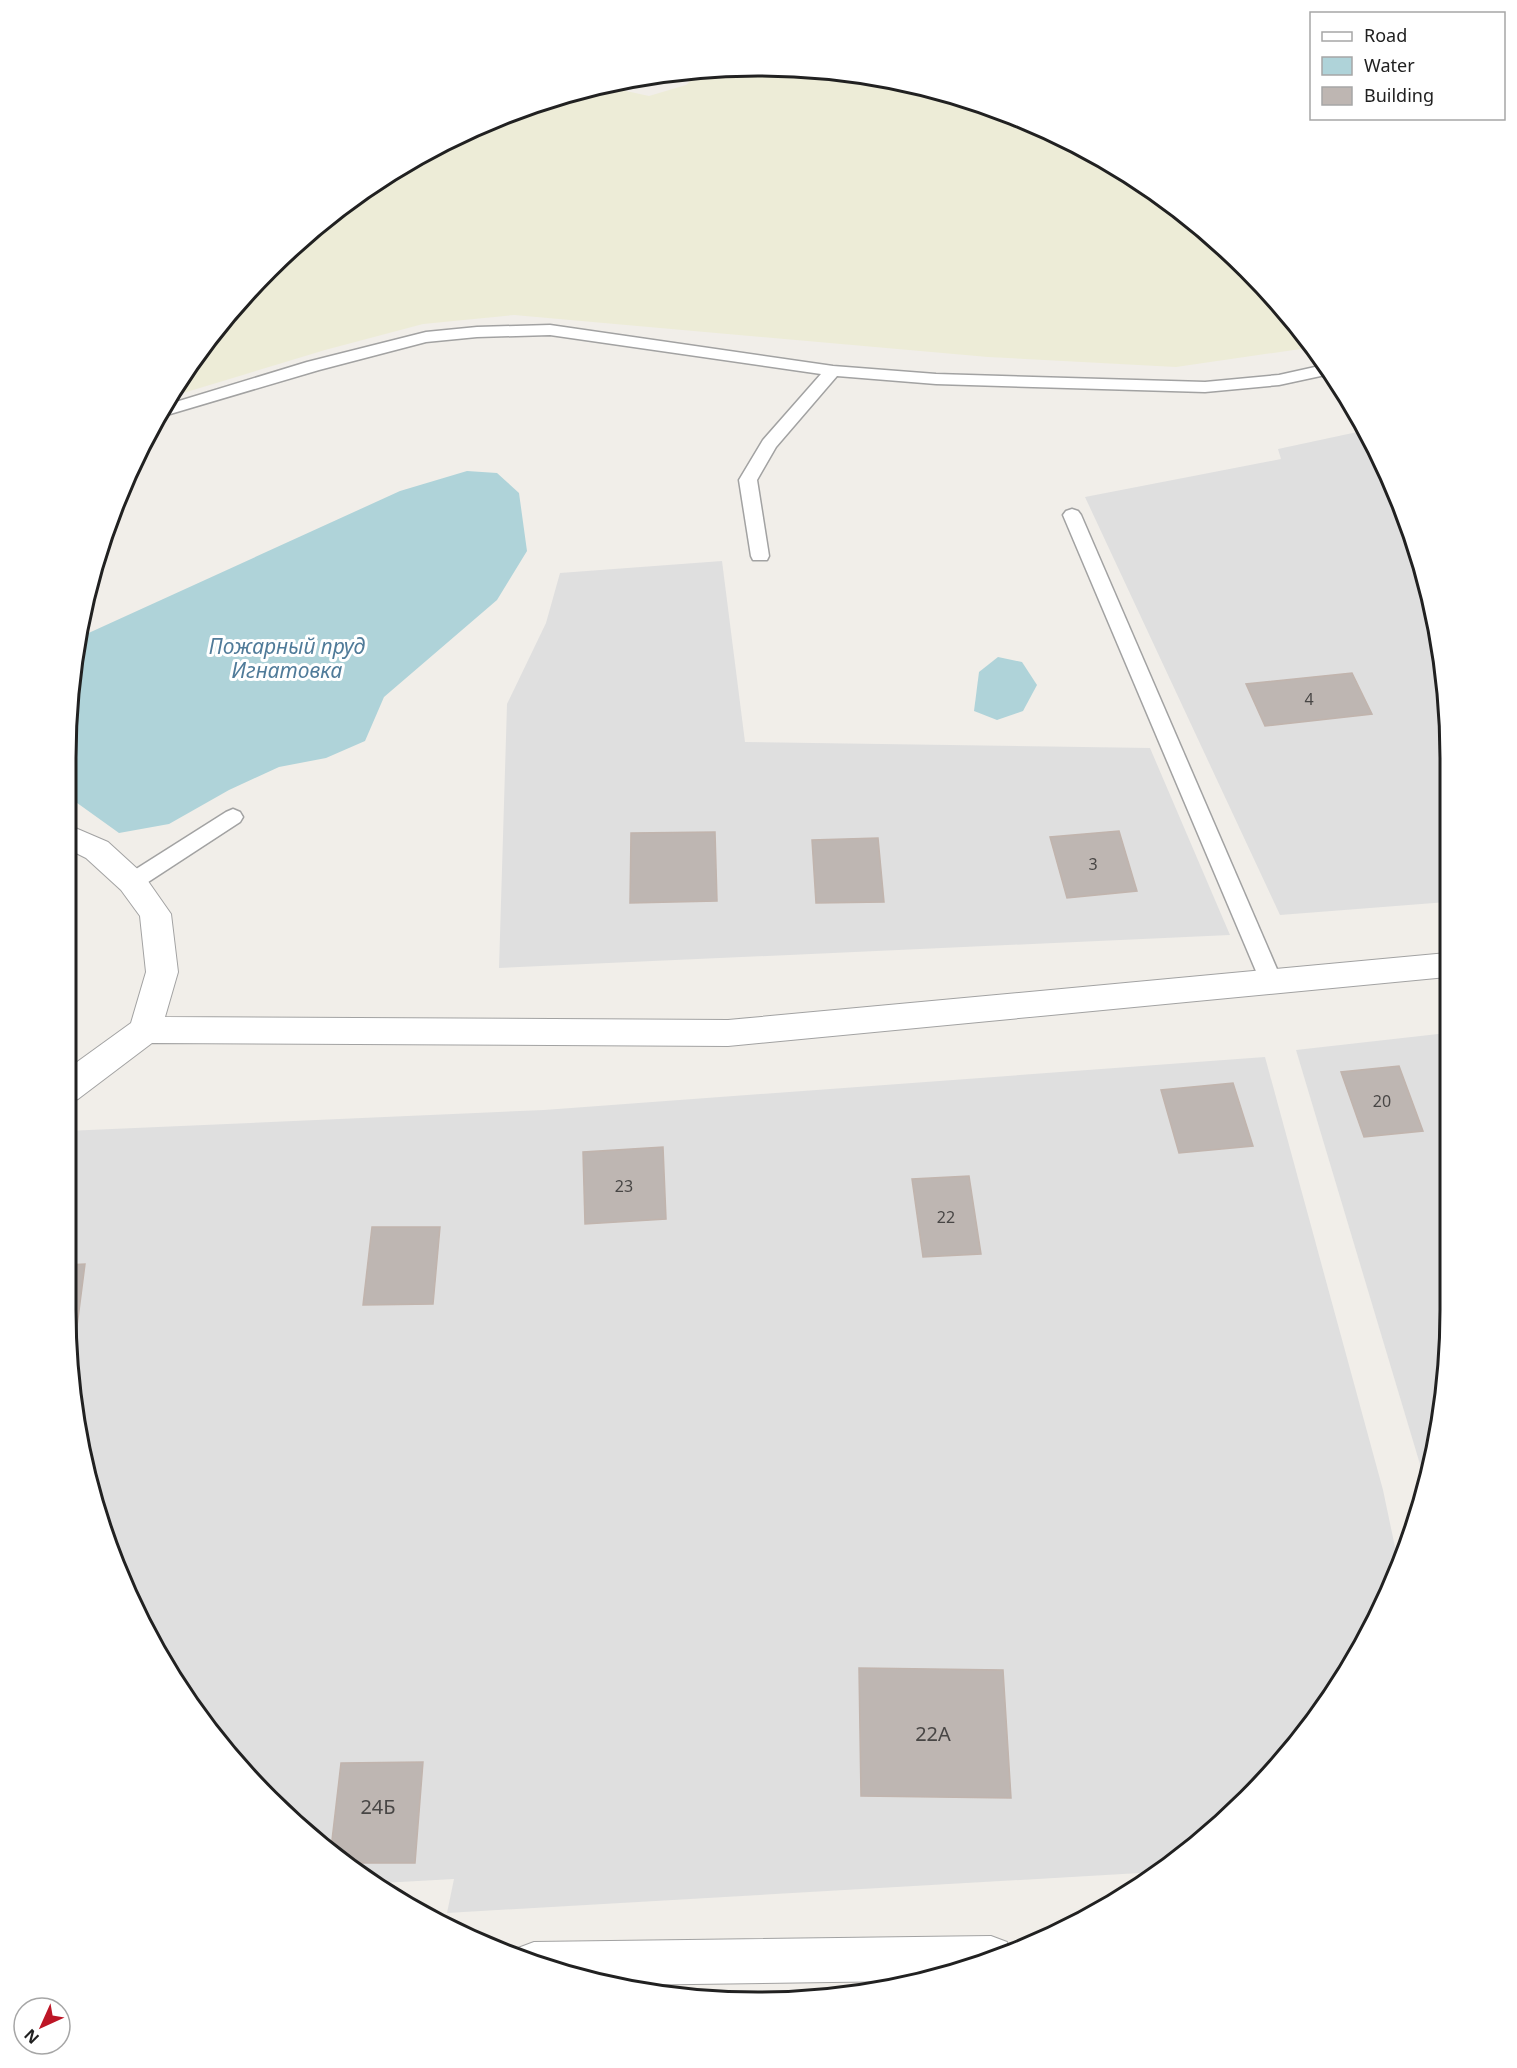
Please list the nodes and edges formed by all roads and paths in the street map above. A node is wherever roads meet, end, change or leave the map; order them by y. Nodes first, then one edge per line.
1 (833, 370) junction
2 (1320, 372) edge
3 (173, 409) edge
4 (1072, 515) dead end
5 (760, 556) dead end
6 (232, 818) dead end
7 (76, 840) edge
8 (132, 882) junction
9 (1440, 966) edge
10 (1272, 983) junction
11 (145, 1030) junction
12 (76, 1082) edge
13 (967, 1958) edge
14 (567, 1964) edge

1 - 2 lane
1 - 3 lane
1 - 5 lane
4 - 10 lane
6 - 8 lane
7 - 8 street
8 - 11 street
9 - 10 street
10 - 11 street
11 - 12 street
13 - 14 street

